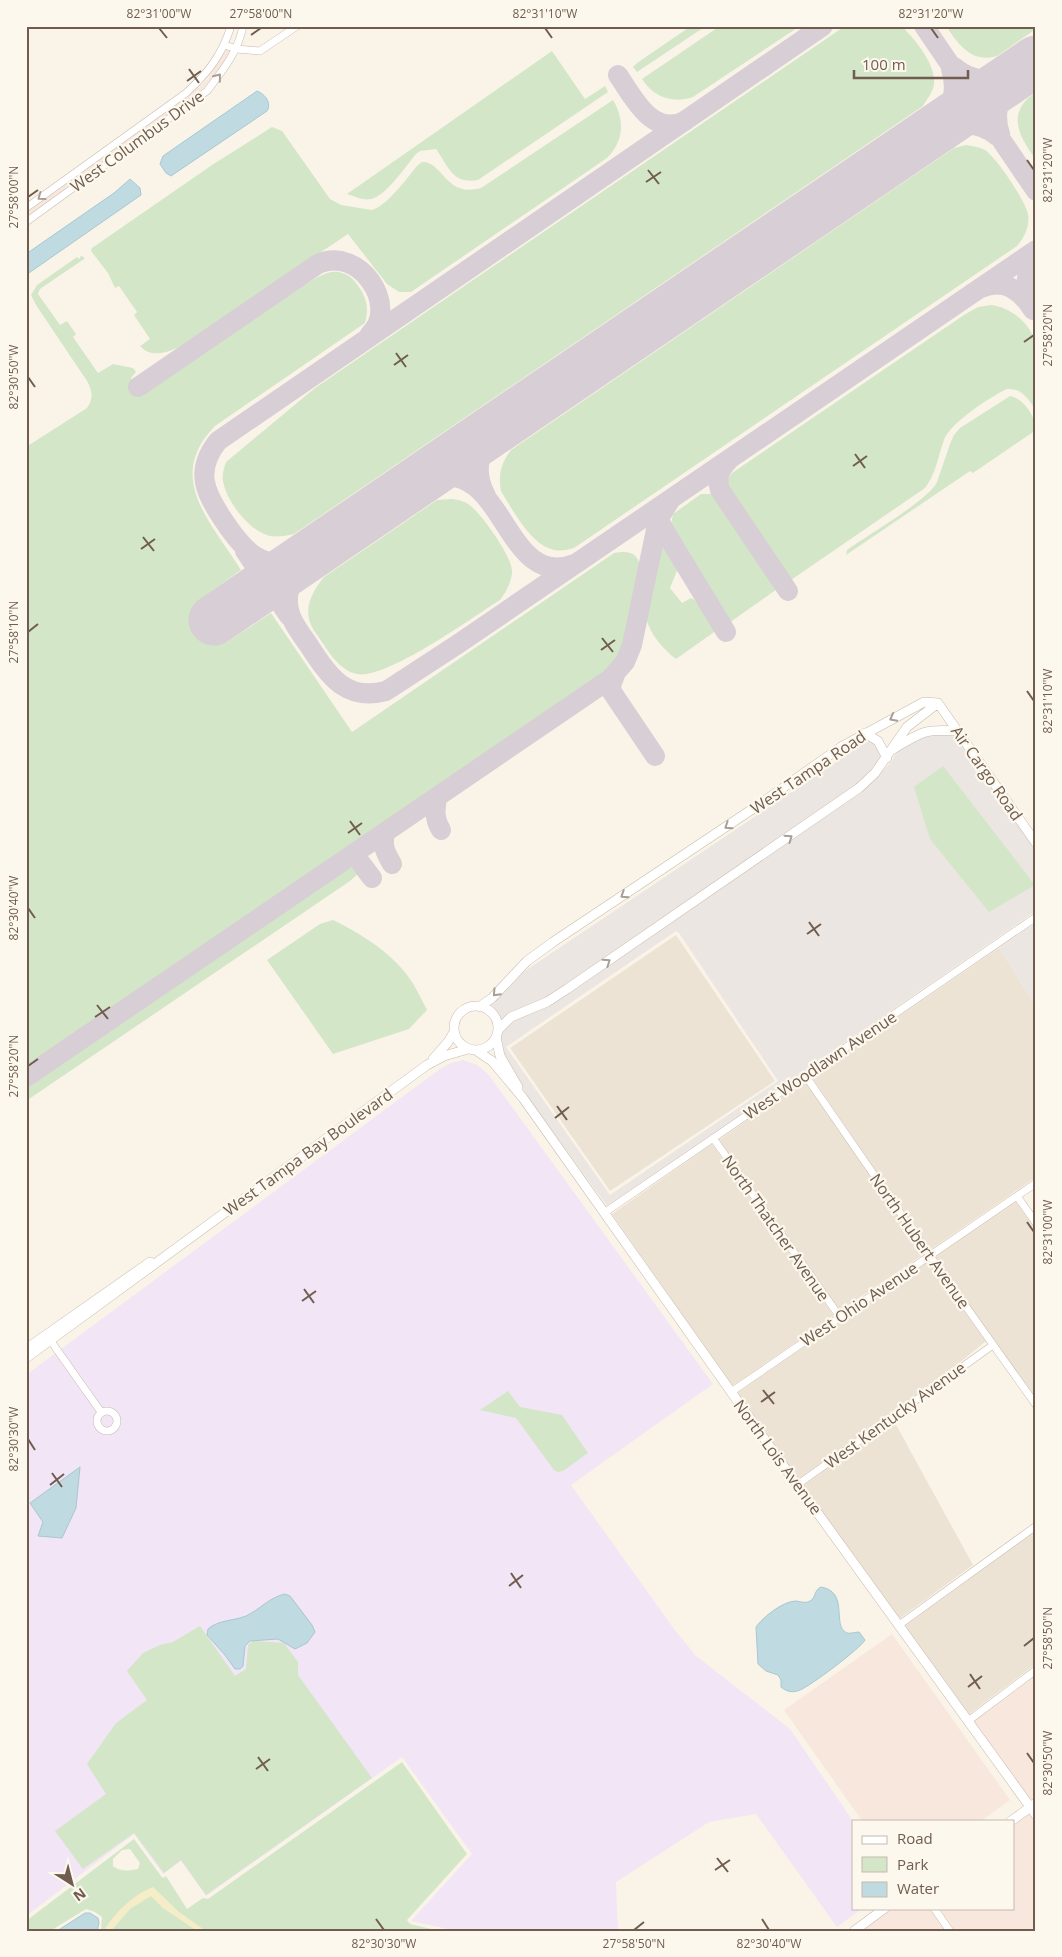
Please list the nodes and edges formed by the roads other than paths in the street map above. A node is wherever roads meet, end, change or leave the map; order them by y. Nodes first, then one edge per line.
1 (231, 26) edge
2 (244, 26) edge
3 (297, 26) edge
4 (224, 45) junction
5 (237, 49) junction
6 (26, 208) edge
7 (26, 222) edge
8 (938, 703) junction
9 (957, 731) junction
10 (865, 734) junction
11 (894, 749) junction
12 (887, 758) junction
13 (1036, 842) edge
14 (1036, 917) edge
15 (479, 1007) junction
16 (454, 1032) junction
17 (497, 1034) junction
18 (468, 1049) junction
19 (478, 1050) junction
20 (427, 1066) junction
21 (805, 1074) junction
22 (523, 1098) junction
23 (713, 1138) junction
24 (1036, 1183) edge
25 (1017, 1196) junction
26 (604, 1213) junction
27 (1036, 1223) edge
28 (930, 1256) junction
29 (840, 1317) junction
30 (48, 1337) junction
31 (993, 1345) junction
32 (26, 1349) edge
33 (26, 1358) edge
34 (731, 1392) junction
35 (1036, 1406) edge
36 (101, 1412) dead end
37 (798, 1485) junction
38 (1036, 1526) edge
39 (899, 1625) junction
40 (1036, 1670) edge
41 (968, 1721) junction
42 (1034, 1808) edge
43 (1012, 1820) edge
44 (882, 1910) edge
45 (935, 1910) edge
46 (854, 1931) edge
47 (950, 1931) edge

1 - 4 street, West Columbus Drive
2 - 5 street, West Columbus Drive
3 - 5 street
4 - 5 street
4 -> 6 street, West Columbus Drive
7 -> 5 street, West Columbus Drive
8 - 9 street, Air Cargo Road
8 -> 10 street, West Tampa Road
8 - 11 street, West Tampa Road
9 - 11 street
9 - 13 street, Air Cargo Road
10 - 12 street
10 -> 15 street, West Tampa Road
11 - 12 street, West Tampa Road
17 -> 12 street, West Tampa Road
14 - 21 street, West Woodlawn Avenue
15 - 16 street
15 - 17 street
16 - 18 street
16 - 20 street, West Tampa Bay Boulevard
17 - 19 street
17 - 22 street, North Lois Avenue
18 - 19 street
18 - 20 street, West Tampa Bay Boulevard
19 - 22 street, North Lois Avenue
20 - 30 street, West Tampa Bay Boulevard
21 - 23 street, West Woodlawn Avenue
21 - 28 street, North Hubert Avenue
22 - 26 street, North Lois Avenue
23 - 26 street, West Woodlawn Avenue
23 - 29 street, North Thatcher Avenue
24 - 25 street, West Ohio Avenue
25 - 27 street
25 - 28 street, West Ohio Avenue
26 - 34 street, North Lois Avenue
28 - 29 street, West Ohio Avenue
28 - 31 street, North Hubert Avenue
29 - 34 street, West Ohio Avenue
30 - 32 street, West Tampa Bay Boulevard
30 - 33 street, West Tampa Bay Boulevard
30 - 36 street
31 - 35 street, North Hubert Avenue
31 - 37 street, West Kentucky Avenue
34 - 37 street, North Lois Avenue
37 - 39 street, North Lois Avenue
38 - 39 street
39 - 41 street, North Lois Avenue
40 - 41 street
41 - 42 street, North Lois Avenue
42 - 43 street
44 - 46 street
45 - 47 street

